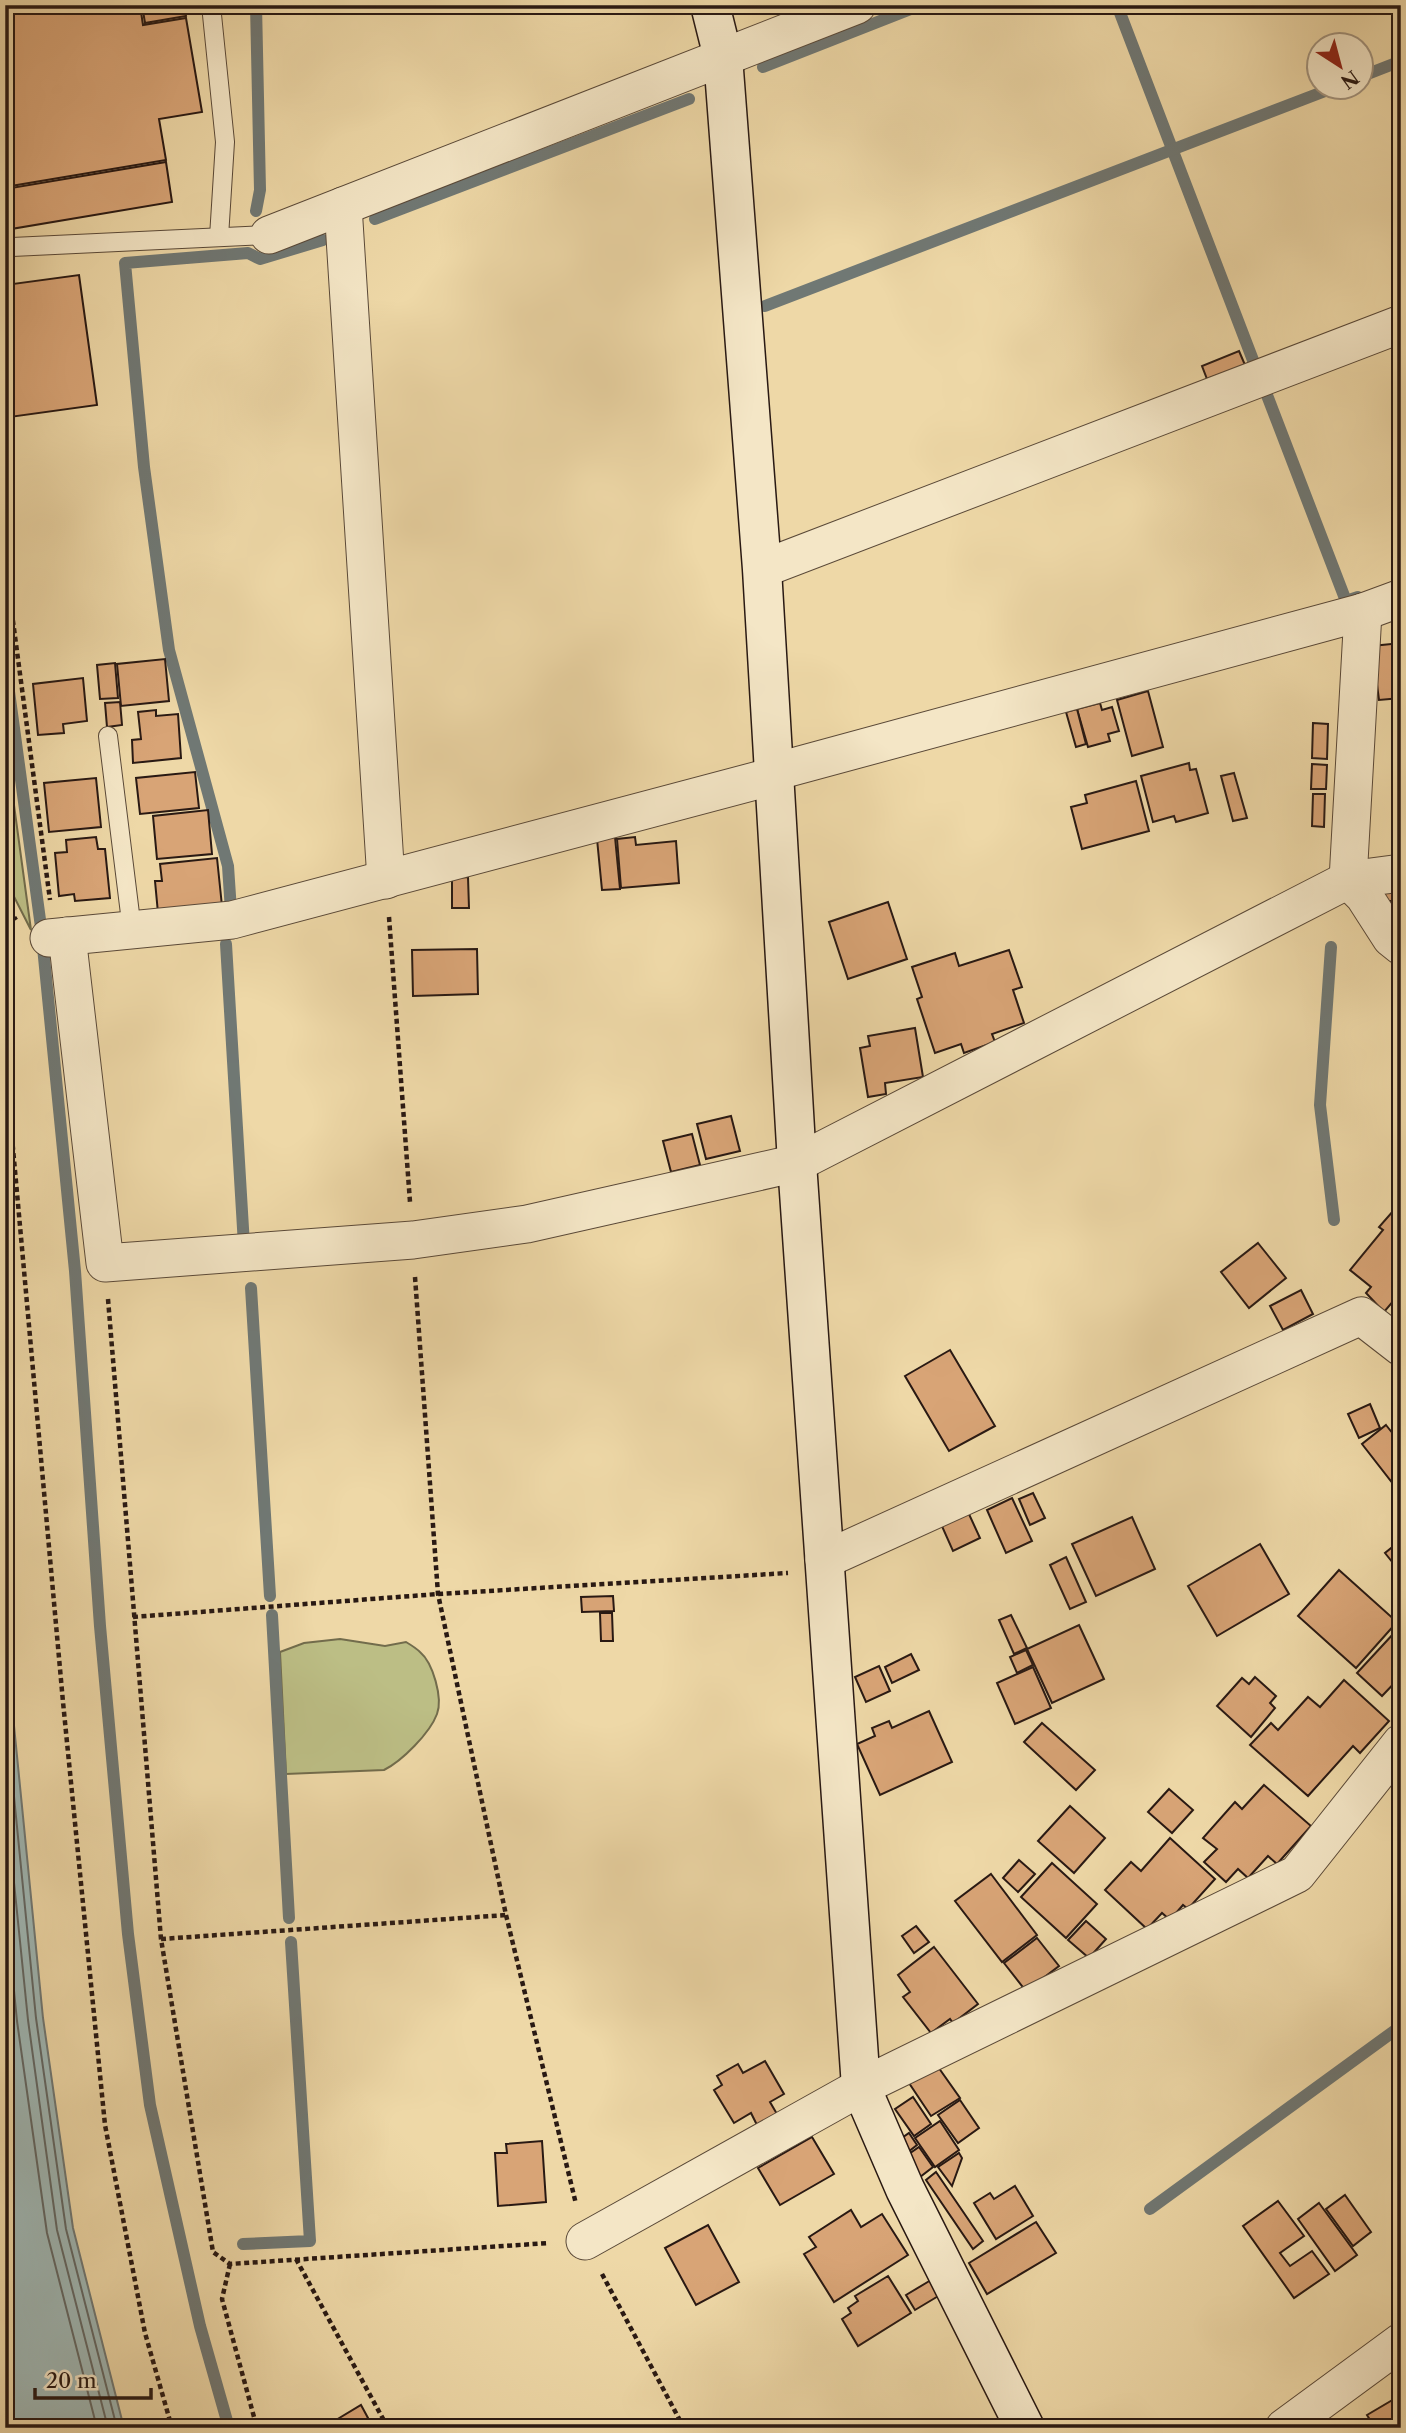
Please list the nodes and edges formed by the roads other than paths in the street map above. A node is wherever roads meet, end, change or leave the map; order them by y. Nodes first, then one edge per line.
1 (211, 5) edge
2 (710, 5) edge
3 (857, 5) edge
4 (723, 57) junction
5 (343, 206) junction
6 (270, 235) joint
7 (219, 237) junction
8 (12, 247) dead end
9 (1401, 324) edge
10 (762, 569) junction
11 (1401, 598) edge
12 (1363, 612) junction
13 (108, 736) dead end
14 (774, 774) junction
15 (1401, 873) edge
16 (386, 880) junction
17 (1348, 880) junction
18 (132, 930) junction
19 (1401, 946) edge
20 (797, 1163) junction
21 (1401, 1347) edge
22 (824, 1560) junction
23 (1401, 1744) edge
24 (862, 2087) junction
25 (585, 2241) road end
26 (1401, 2342) edge
27 (1025, 2428) edge
28 (1284, 2428) edge

1 - 7 lane
2 - 4 street
3 - 4 street
4 - 5 street
4 - 10 street
5 - 6 street
5 - 16 street
6 - 7 lane
7 - 8 lane
9 - 10 street
10 - 14 street
11 - 12 street
12 - 14 street
12 - 17 street
13 - 18 lane
14 - 16 street
14 - 20 street
15 - 17 street
16 - 18 street
17 - 19 street
17 - 20 street
18 - 20 street
20 - 22 street
21 - 22 street
22 - 24 street
23 - 24 street
24 - 25 street
24 - 27 street
26 - 28 street

